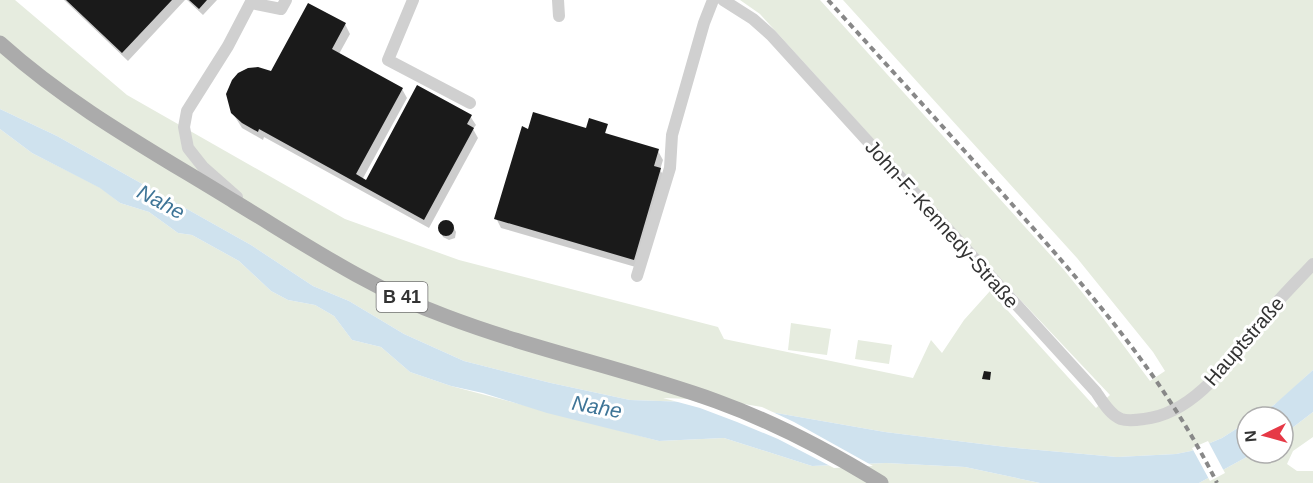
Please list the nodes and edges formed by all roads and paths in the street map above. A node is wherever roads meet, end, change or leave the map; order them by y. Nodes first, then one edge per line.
1 (286, 0) edge
2 (413, 0) edge
3 (558, 0) edge
4 (713, 0) edge
5 (723, 0) edge
6 (252, 1) edge
7 (559, 16) dead end
8 (0, 43) edge
9 (470, 103) dead end
10 (263, 219) junction
11 (1313, 264) edge
12 (637, 276) dead end
13 (1170, 412) joint
14 (881, 483) edge

1 - 6 street
2 - 9 street
3 - 7 street
4 - 12 street
5 - 13 street, John-F.-Kennedy-Straße
6 - 10 street
8 - 10 main road, B 41
10 - 14 main road, B 41
11 - 13 street, Hauptstraße

